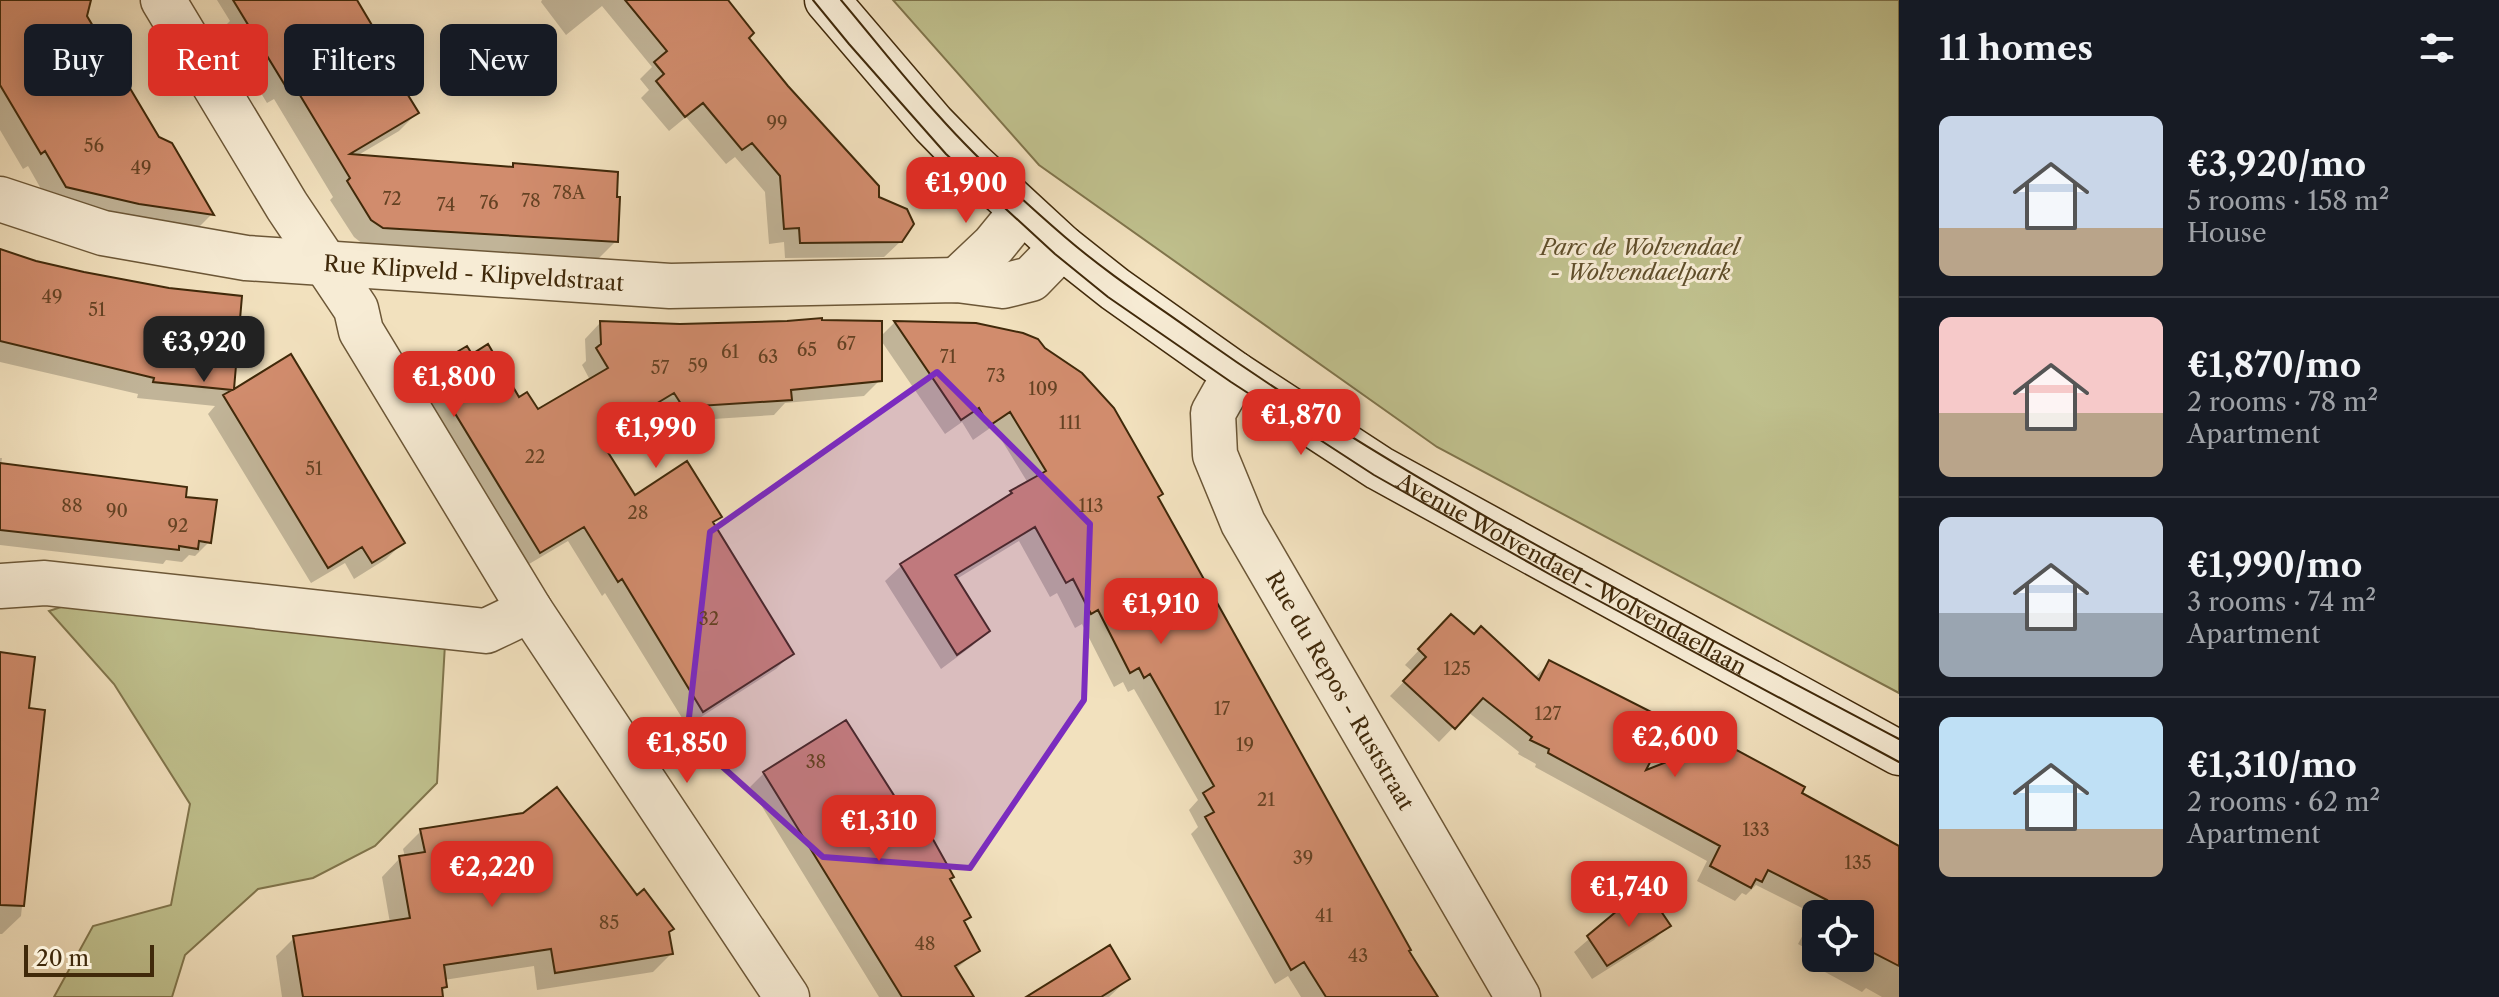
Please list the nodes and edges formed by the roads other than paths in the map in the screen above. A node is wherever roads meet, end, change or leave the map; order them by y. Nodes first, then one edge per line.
1 (163, 0) edge
2 (827, 0) edge
3 (0, 199) edge
4 (1021, 212) junction
5 (1062, 247) junction
6 (325, 263) junction
7 (957, 280) junction
8 (1235, 374) junction
9 (0, 586) edge
10 (530, 610) junction
11 (1899, 753) edge
12 (787, 997) edge
13 (1518, 997) edge

1 - 6 street
2 - 4 street, Avenue Wolvendael - Wolvendaellaan
3 - 6 street, Rue Klipveld - Klipveldstraat
4 - 5 street, Avenue Wolvendael - Wolvendaellaan
4 - 7 street
5 - 7 street, Rue Klipveld - Klipveldstraat
5 - 8 street, Avenue Wolvendael - Wolvendaellaan
6 - 7 street, Rue Klipveld - Klipveldstraat
6 - 10 street
8 - 11 street, Avenue Wolvendael - Wolvendaellaan
8 - 13 street, Rue du Repos - Ruststraat
9 - 10 street
10 - 12 street

